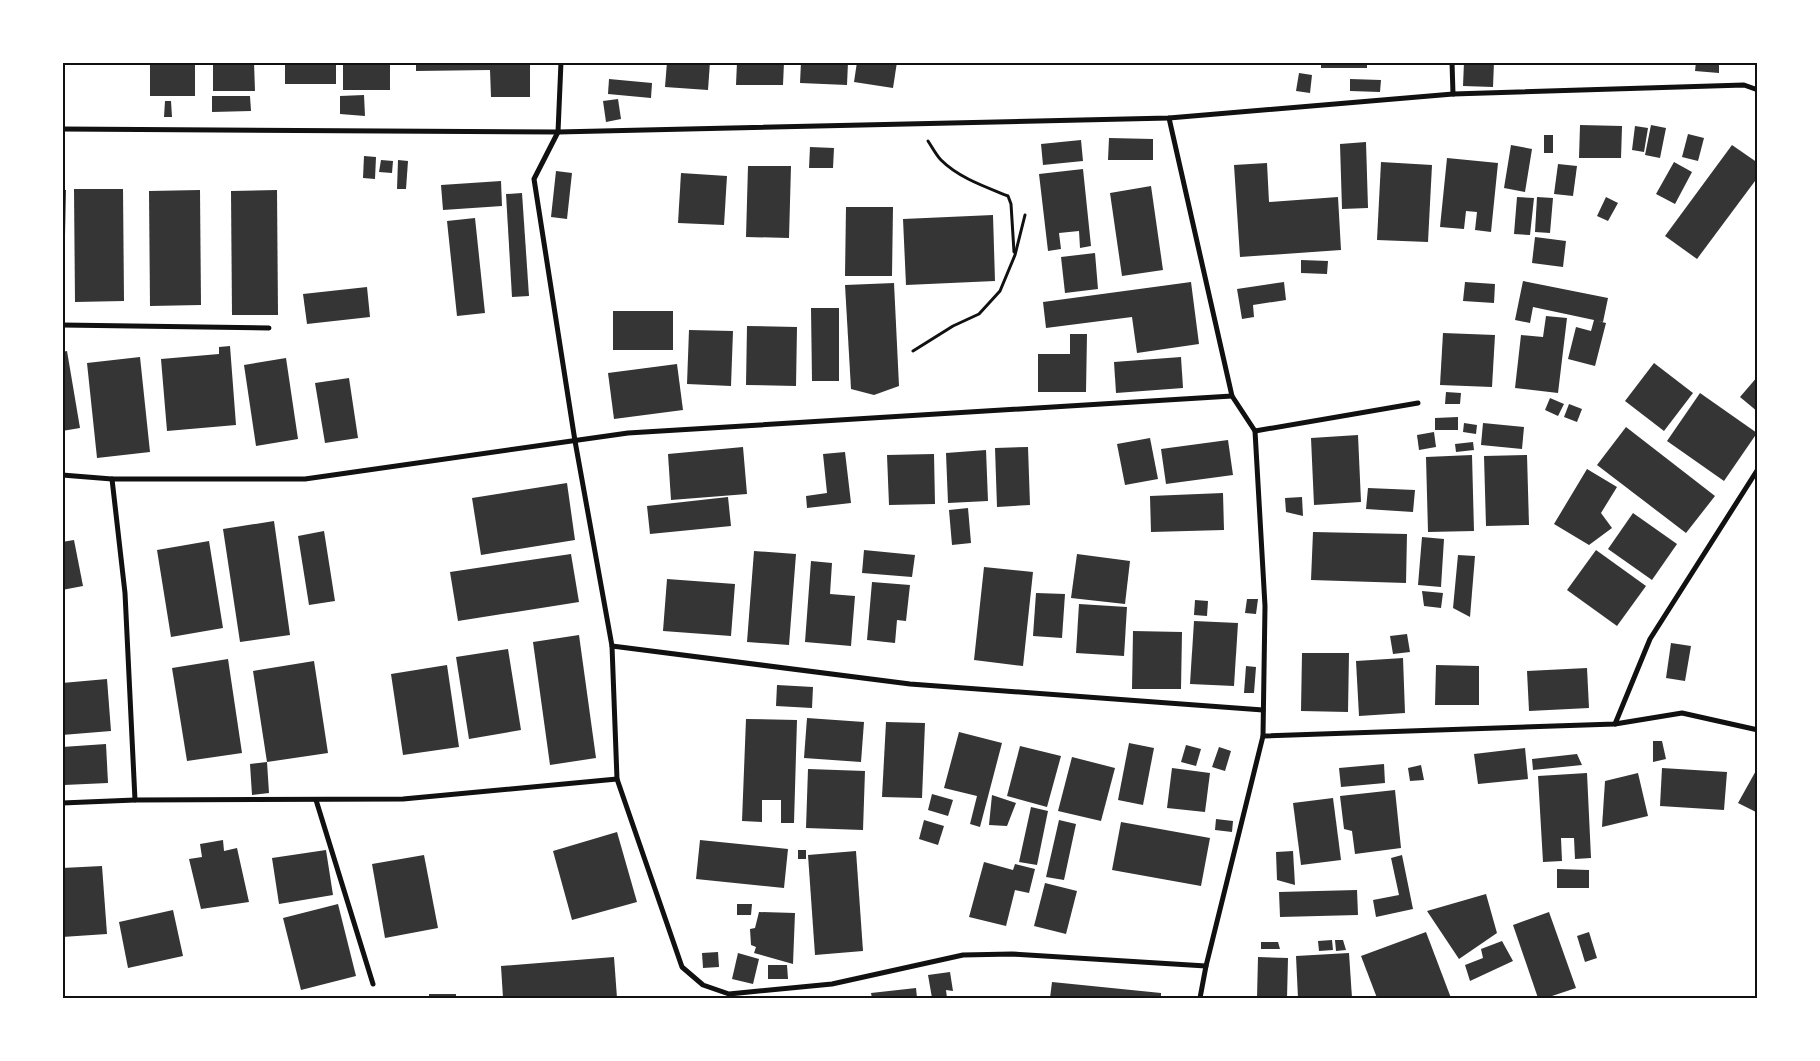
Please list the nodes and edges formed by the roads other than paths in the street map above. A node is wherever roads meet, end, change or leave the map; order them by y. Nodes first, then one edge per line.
1 (561, 62) edge
2 (1452, 62) edge
3 (1758, 90) edge
4 (1453, 94) junction
5 (1168, 118) junction
6 (62, 128) edge
7 (558, 132) junction
8 (62, 325) edge
9 (269, 328) dead end
10 (1232, 396) junction
11 (1418, 403) dead end
12 (1255, 432) junction
13 (575, 441) junction
14 (1758, 469) edge
15 (62, 475) edge
16 (112, 479) junction
17 (612, 646) junction
18 (1263, 710) junction
19 (1615, 724) junction
20 (1758, 730) edge
21 (1263, 736) junction
22 (617, 779) junction
23 (135, 800) junction
24 (316, 800) junction
25 (62, 803) edge
26 (1206, 966) junction
27 (373, 984) dead end
28 (1200, 998) edge

1 - 7 street
2 - 4 street
3 - 4 street
4 - 5 street
5 - 7 street
5 - 10 street
6 - 7 street
7 - 13 street
8 - 9 street
10 - 12 street
10 - 13 street
11 - 12 street
12 - 18 street
13 - 16 street
13 - 17 street
14 - 19 street
15 - 16 street
16 - 23 street
17 - 18 street
17 - 22 street
18 - 21 street
19 - 20 street
19 - 21 street
21 - 26 street
22 - 24 street
22 - 26 street
23 - 24 street
23 - 25 street
24 - 27 street
26 - 28 street

